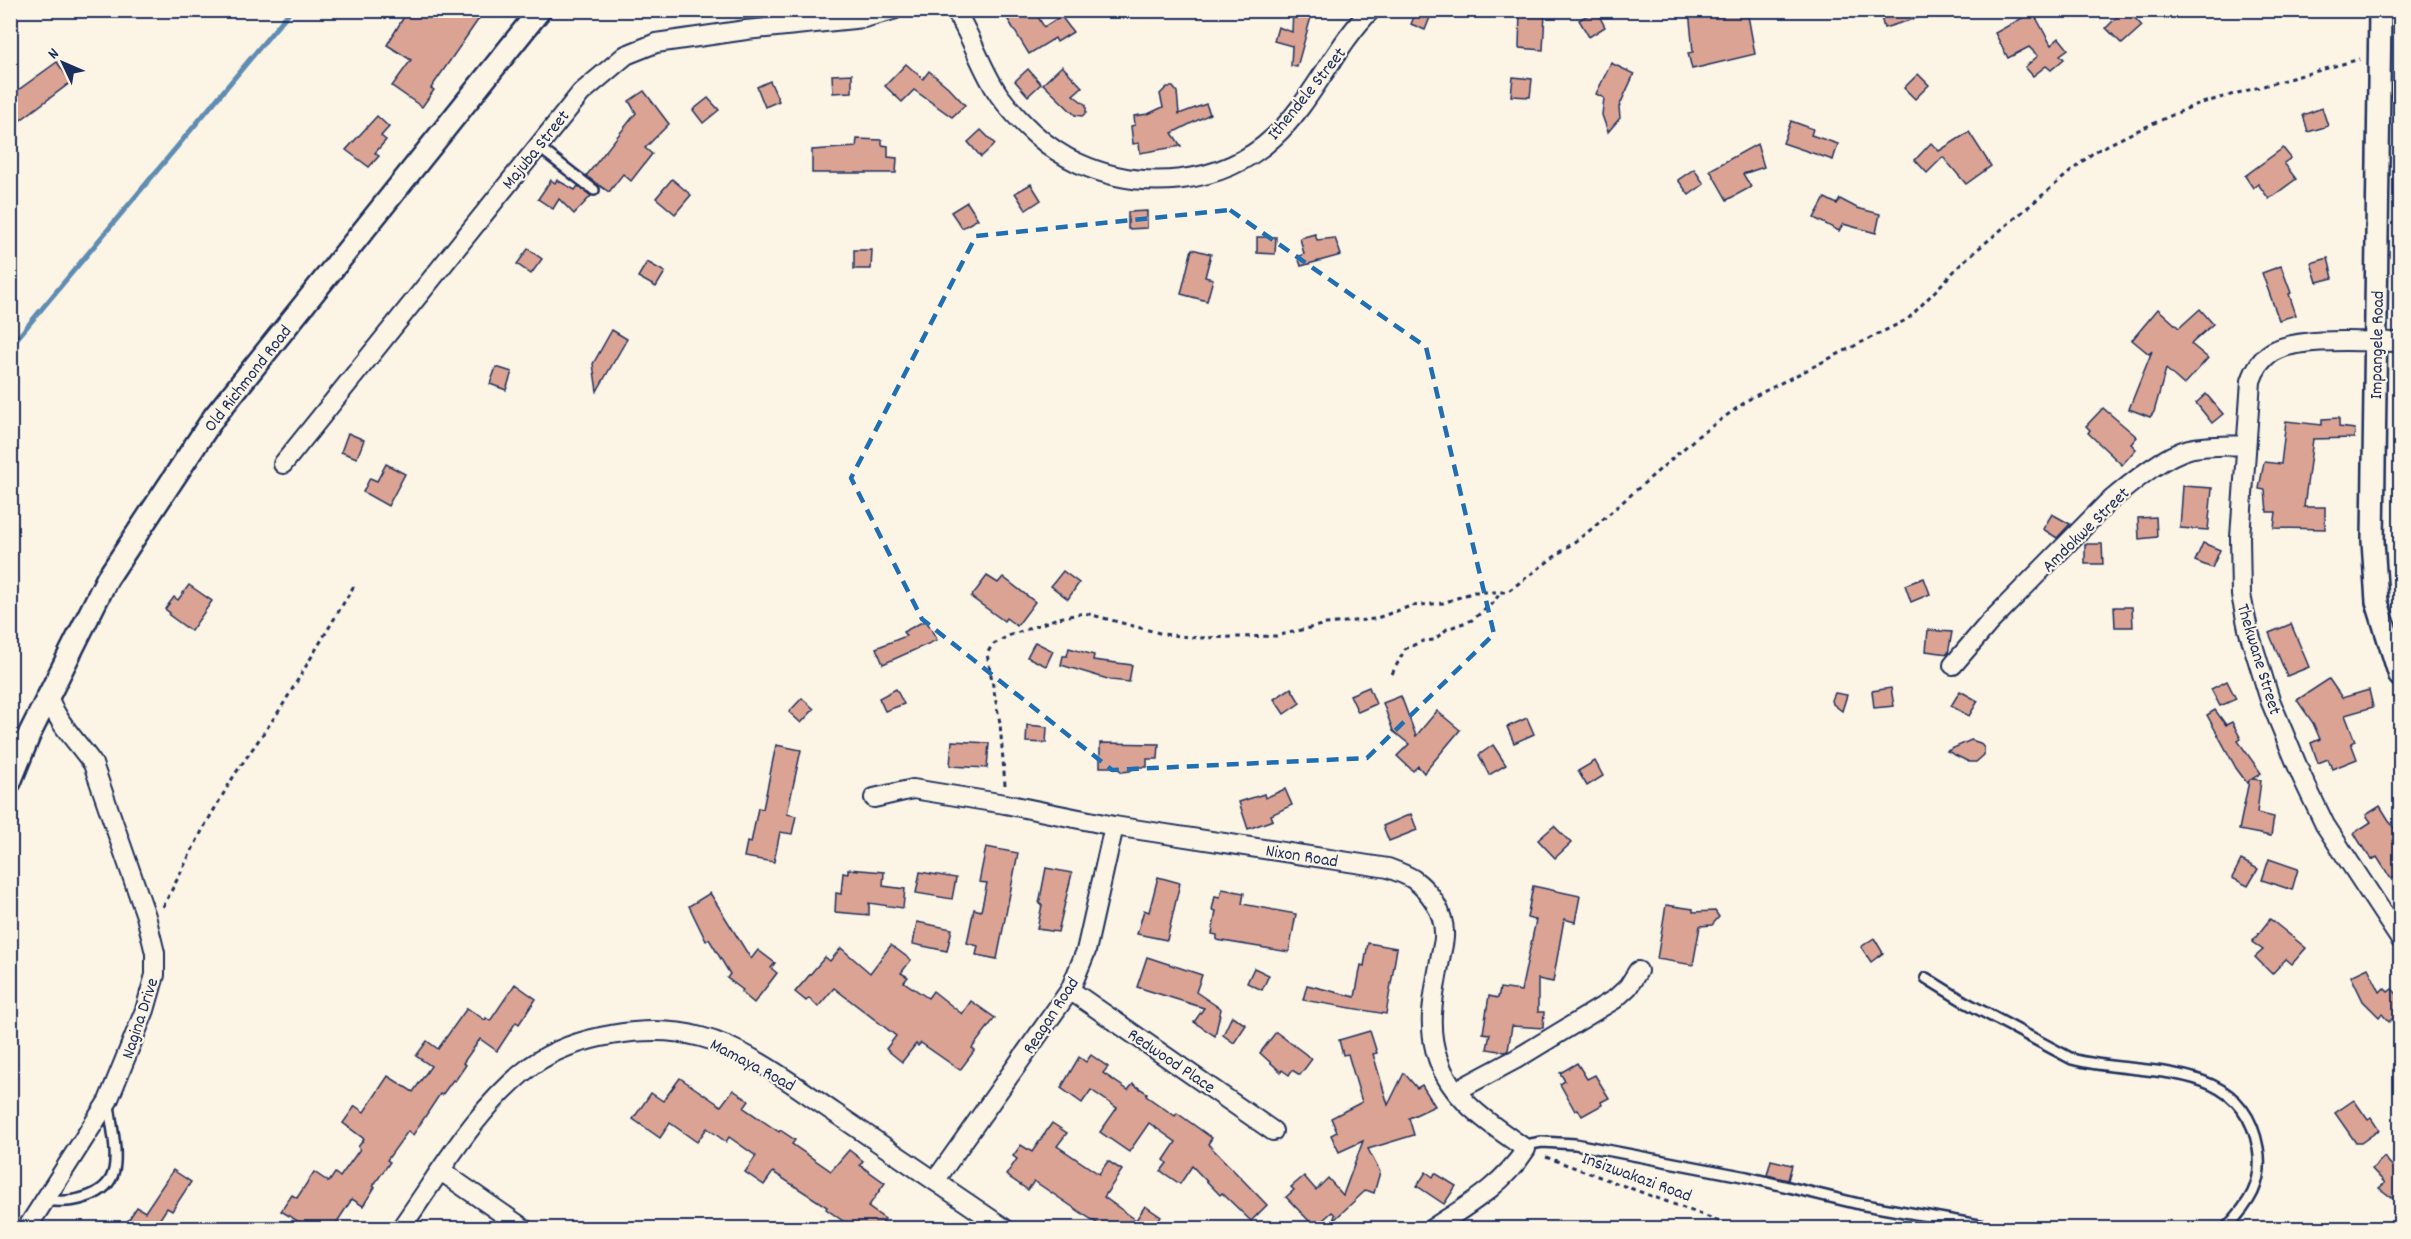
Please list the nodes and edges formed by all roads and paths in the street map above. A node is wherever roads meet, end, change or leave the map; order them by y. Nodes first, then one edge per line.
1 (540, 10) edge
2 (893, 10) edge
3 (955, 10) edge
4 (1371, 10) edge
5 (2380, 10) edge
6 (2379, 53) junction
7 (537, 146) junction
8 (594, 190) dead end
9 (2376, 342) junction
10 (2400, 342) edge
11 (2246, 445) junction
12 (283, 464) dead end
13 (355, 584) dead end
14 (1501, 592) junction
15 (1953, 665) dead end
16 (1392, 674) dead end
17 (2400, 676) edge
18 (48, 697) junction
19 (10, 782) edge
20 (874, 798) dead end
21 (1005, 804) junction
22 (1114, 826) junction
23 (150, 932) junction
24 (2400, 939) edge
25 (1638, 971) dead end
26 (1926, 978) dead end
27 (1070, 990) junction
28 (1456, 1091) junction
29 (108, 1101) junction
30 (1274, 1131) dead end
31 (1526, 1149) junction
32 (441, 1171) junction
33 (935, 1181) junction
34 (46, 1200) junction
35 (27, 1228) edge
36 (401, 1228) edge
37 (523, 1228) edge
38 (1004, 1228) edge
39 (1433, 1228) edge
40 (1738, 1228) edge
41 (1996, 1228) edge
42 (2226, 1228) edge

1 - 18 street, Old Richmond Road
2 - 7 street, Majuba Street
3 - 4 street, Ithendele Street
5 - 6 street, Impangele Road
6 - 9 street, Impangele Road
6 - 14 path
7 - 8 lane
7 - 12 street, Majuba Street
9 - 10 street, Thekwane Street
9 - 11 street, Thekwane Street
9 - 17 street, Impangele Road
11 - 15 street, Amdokwe Street
11 - 24 street, Thekwane Street
13 - 23 path
14 - 16 path
14 - 21 path
18 - 19 street, Old Richmond Road
18 - 23 street, Nagina Drive
20 - 21 street, Nixon Road
21 - 22 street, Nixon Road
22 - 27 street, Reagan Road
22 - 28 street, Nixon Road
23 - 29 street, Nagina Drive
25 - 28 street
26 - 42 lane
27 - 30 street, Redwood Place
27 - 33 street, Reagan Road
28 - 31 street, Nixon Road
29 - 34 street, Nagina Drive
29 - 34 lane
31 - 39 street
31 - 40 path, Insizwakazi Road
31 - 41 lane
32 - 33 street, Mamaya Road
32 - 36 street, Mamaya Road
32 - 37 street
33 - 38 street, Mamaya Road
34 - 35 street, Nagina Drive

